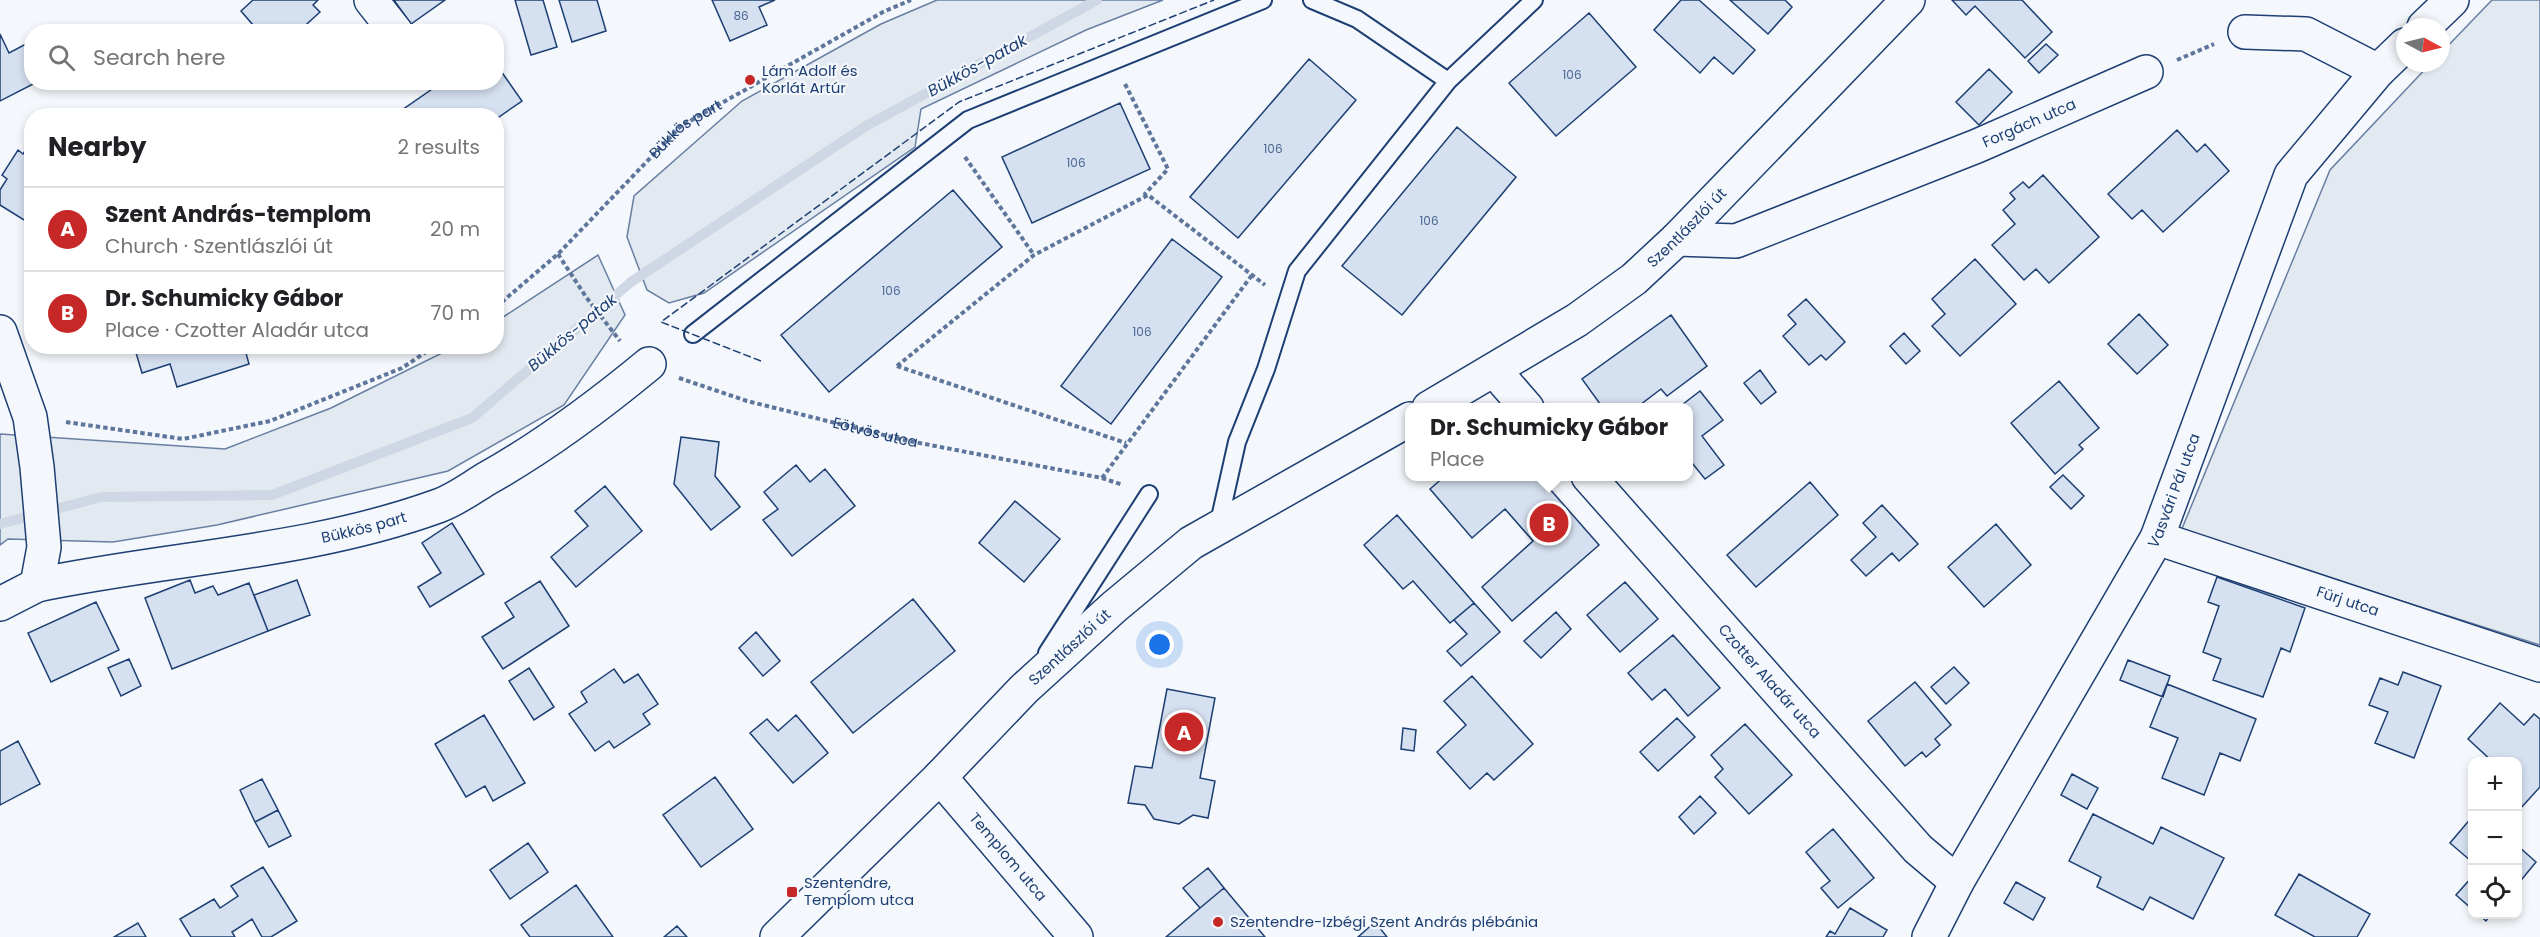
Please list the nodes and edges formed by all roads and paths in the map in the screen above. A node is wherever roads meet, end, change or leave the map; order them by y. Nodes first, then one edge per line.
1 (371, 0) edge
2 (911, 0) edge
3 (1263, 0) edge
4 (1312, 0) edge
5 (1534, 0) edge
6 (1908, 0) edge
7 (2452, 0) edge
8 (2433, 18) edge
9 (390, 24) edge
10 (2245, 32) joint
11 (2396, 54) edge
12 (1113, 61) junction
13 (2378, 71) junction
14 (2145, 72) joint
15 (1448, 81) junction
16 (949, 134) junction
17 (1142, 198) junction
18 (1677, 240) junction
19 (558, 255) junction
20 (1034, 255) junction
21 (1252, 275) junction
22 (504, 300) edge
23 (1287, 302) junction
24 (0, 332) edge
25 (693, 334) dead end
26 (423, 354) edge
27 (649, 364) junction
28 (1494, 370) junction
29 (1438, 403) edge
30 (1523, 403) edge
31 (30, 417) junction
32 (1405, 421) edge
33 (1126, 443) junction
34 (1102, 478) junction
35 (1592, 481) edge
36 (1149, 494) joint
37 (1218, 528) junction
38 (2157, 538) junction
39 (37, 585) junction
40 (0, 604) edge
41 (2540, 665) edge
42 (1024, 689) junction
43 (940, 777) junction
44 (1957, 882) junction
45 (777, 937) edge
46 (1076, 937) edge
47 (1929, 937) edge

1 - 9 street
2 - 19 path, Bükkös part
3 - 12 lane
4 - 15 lane
5 - 15 lane
6 - 18 street, Szentlászlói út
7 - 8 street
10 - 13 street
10 - 14 path
11 - 13 street, Vasvári Pál utca
12 - 16 lane
12 - 17 path
13 - 38 street, Vasvári Pál utca
14 - 18 street, Forgách utca
15 - 23 lane
16 - 20 path
16 - 25 lane
17 - 20 path
17 - 21 path
18 - 28 street, Szentlászlói út
19 - 22 path, Bükkös part
19 - 27 path, Eötvös utca
20 - 33 path
21 - 23 path
21 - 33 path
23 - 37 lane
24 - 31 street
26 - 31 path
27 - 34 path, Eötvös utca
27 - 39 street, Bükkös part
28 - 29 street, Szentlászlói út
28 - 30 street
31 - 39 street
32 - 37 street, Szentlászlói út
33 - 34 path
34 - 36 path, Eötvös utca
35 - 44 street, Czotter Aladár utca
36 - 42 lane
37 - 42 street, Szentlászlói út
38 - 41 street, Fürj utca
38 - 44 street, Vasvári Pál utca
39 - 40 street, Bükkös part
42 - 43 street, Szentlászlói út
43 - 45 street, Szentlászlói út
43 - 46 street, Templom utca
44 - 47 street, Vasvári Pál utca

